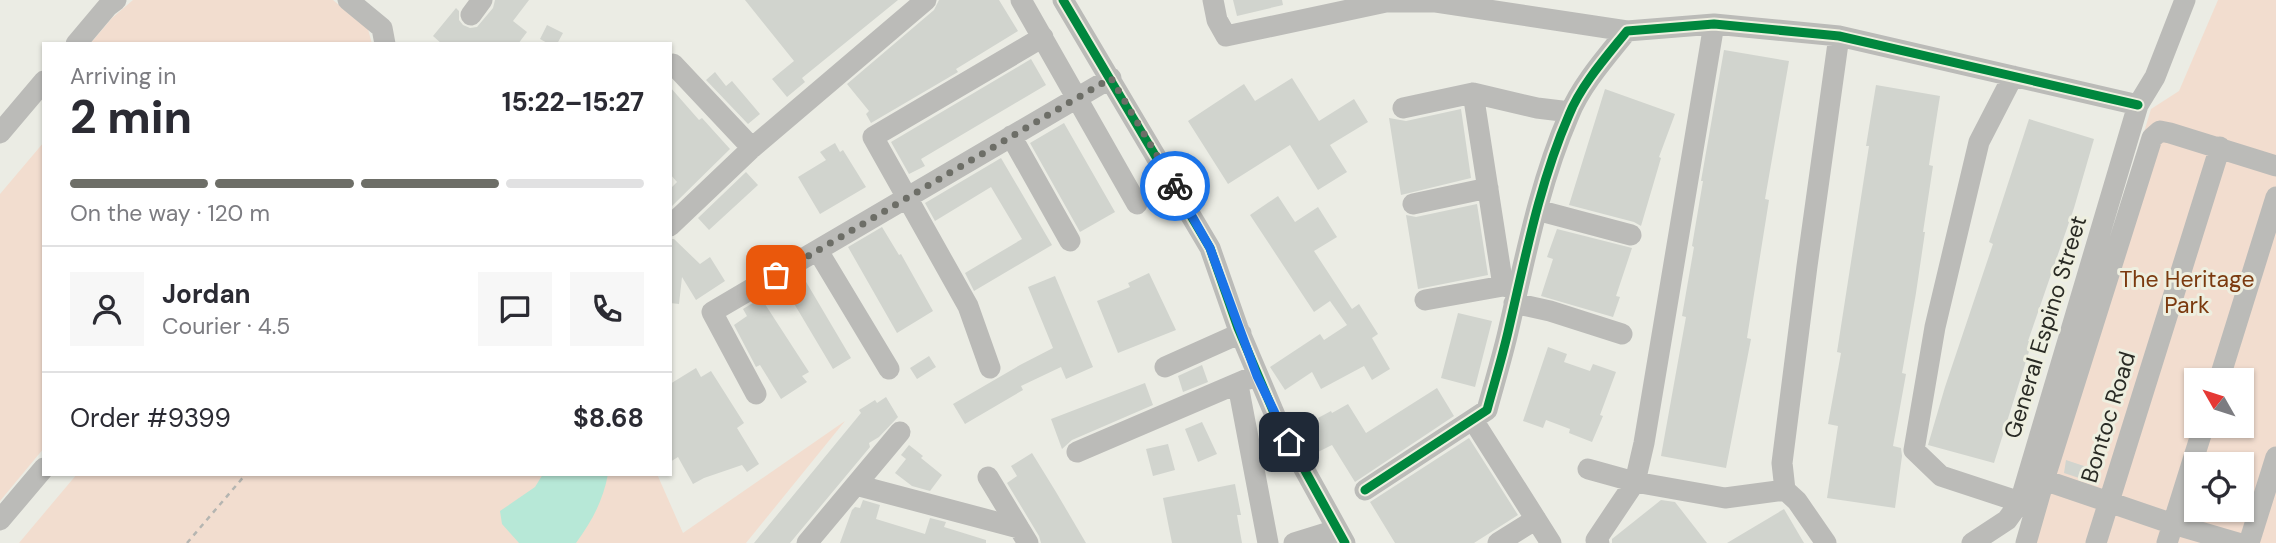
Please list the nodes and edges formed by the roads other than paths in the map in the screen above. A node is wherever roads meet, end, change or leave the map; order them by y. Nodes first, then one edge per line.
1 (116, 0) edge
2 (348, 0) edge
3 (926, 0) edge
4 (1021, 0) edge
5 (1063, 0) edge
6 (1213, 0) edge
7 (2185, 0) edge
8 (1361, 4) edge
9 (1714, 24) junction
10 (1627, 31) junction
11 (1839, 36) junction
12 (1043, 37) junction
13 (78, 42) edge
14 (385, 42) edge
15 (673, 64) dead end
16 (2013, 76) junction
17 (1111, 78) junction
18 (42, 83) edge
19 (1474, 93) junction
20 (1077, 98) junction
21 (2138, 105) junction
22 (1403, 108) dead end
23 (1570, 112) junction
24 (0, 133) edge
25 (1011, 136) junction
26 (2220, 147) junction
27 (752, 148) junction
28 (2276, 166) edge
29 (1488, 188) junction
30 (908, 197) junction
31 (2276, 197) edge
32 (1137, 204) dead end
33 (1413, 204) dead end
34 (1537, 210) junction
35 (672, 224) edge
36 (1630, 235) dead end
37 (1070, 241) dead end
38 (818, 251) junction
39 (1511, 293) junction
40 (1425, 300) dead end
41 (1241, 334) junction
42 (1622, 334) dead end
43 (1165, 367) dead end
44 (990, 368) dead end
45 (2222, 368) edge
46 (889, 369) dead end
47 (1248, 380) junction
48 (756, 394) dead end
49 (1473, 420) junction
50 (900, 432) dead end
51 (2200, 438) edge
52 (1077, 452) dead end
53 (2276, 457) edge
54 (1588, 469) dead end
55 (42, 470) edge
56 (988, 477) dead end
57 (2044, 480) junction
58 (1635, 482) junction
59 (856, 485) junction
60 (1365, 490) dead end
61 (1785, 490) junction
62 (2270, 496) edge
63 (2020, 502) junction
64 (2109, 502) junction
65 (1536, 519) junction
66 (0, 520) edge
67 (2170, 533) edge
68 (1023, 535) edge
69 (1340, 536) edge
70 (807, 543) edge
71 (1268, 543) edge
72 (1294, 543) edge
73 (1498, 543) edge
74 (1551, 543) edge
75 (1599, 543) edge
76 (1826, 543) edge
77 (1972, 543) edge
78 (2026, 543) edge
79 (2096, 543) edge
80 (2238, 543) edge
81 (2249, 543) edge

1 - 13 street
2 - 14 street
3 - 27 street
4 - 12 street
5 - 17 street
6 - 8 street
7 - 21 street, General Espino Street
8 - 10 street
9 - 10 street
9 - 11 street
9 - 58 street
10 - 23 street
11 - 16 street
11 - 61 street
12 - 20 street
12 - 30 street
15 - 27 street
16 - 21 street
16 - 63 street
17 - 20 street
17 - 41 street
18 - 24 street
19 - 22 street
19 - 23 street
19 - 29 street
20 - 25 street
20 - 32 street
21 - 63 street, General Espino Street
23 - 34 street
25 - 30 street
25 - 37 street
26 - 28 street
26 - 57 street
26 - 64 street, Bontoc Road
27 - 35 street
29 - 33 street
29 - 39 street
30 - 38 street
30 - 44 street
31 - 45 street
34 - 36 street
34 - 39 street
38 - 46 street
38 - 48 street
39 - 40 street
39 - 42 street
39 - 49 street
41 - 43 street
41 - 47 street
47 - 52 street
47 - 69 street
47 - 71 street
49 - 60 street
49 - 65 street
50 - 59 street
51 - 67 street
53 - 62 street
54 - 58 street
55 - 66 street
56 - 68 street
57 - 64 street
57 - 78 street
58 - 61 street
58 - 75 street
59 - 68 street
59 - 70 street
61 - 76 street
62 - 81 street
63 - 77 street, General Espino Street
64 - 67 street
64 - 79 street, Bontoc Road
65 - 73 street
65 - 74 street
67 - 80 street
69 - 72 street

